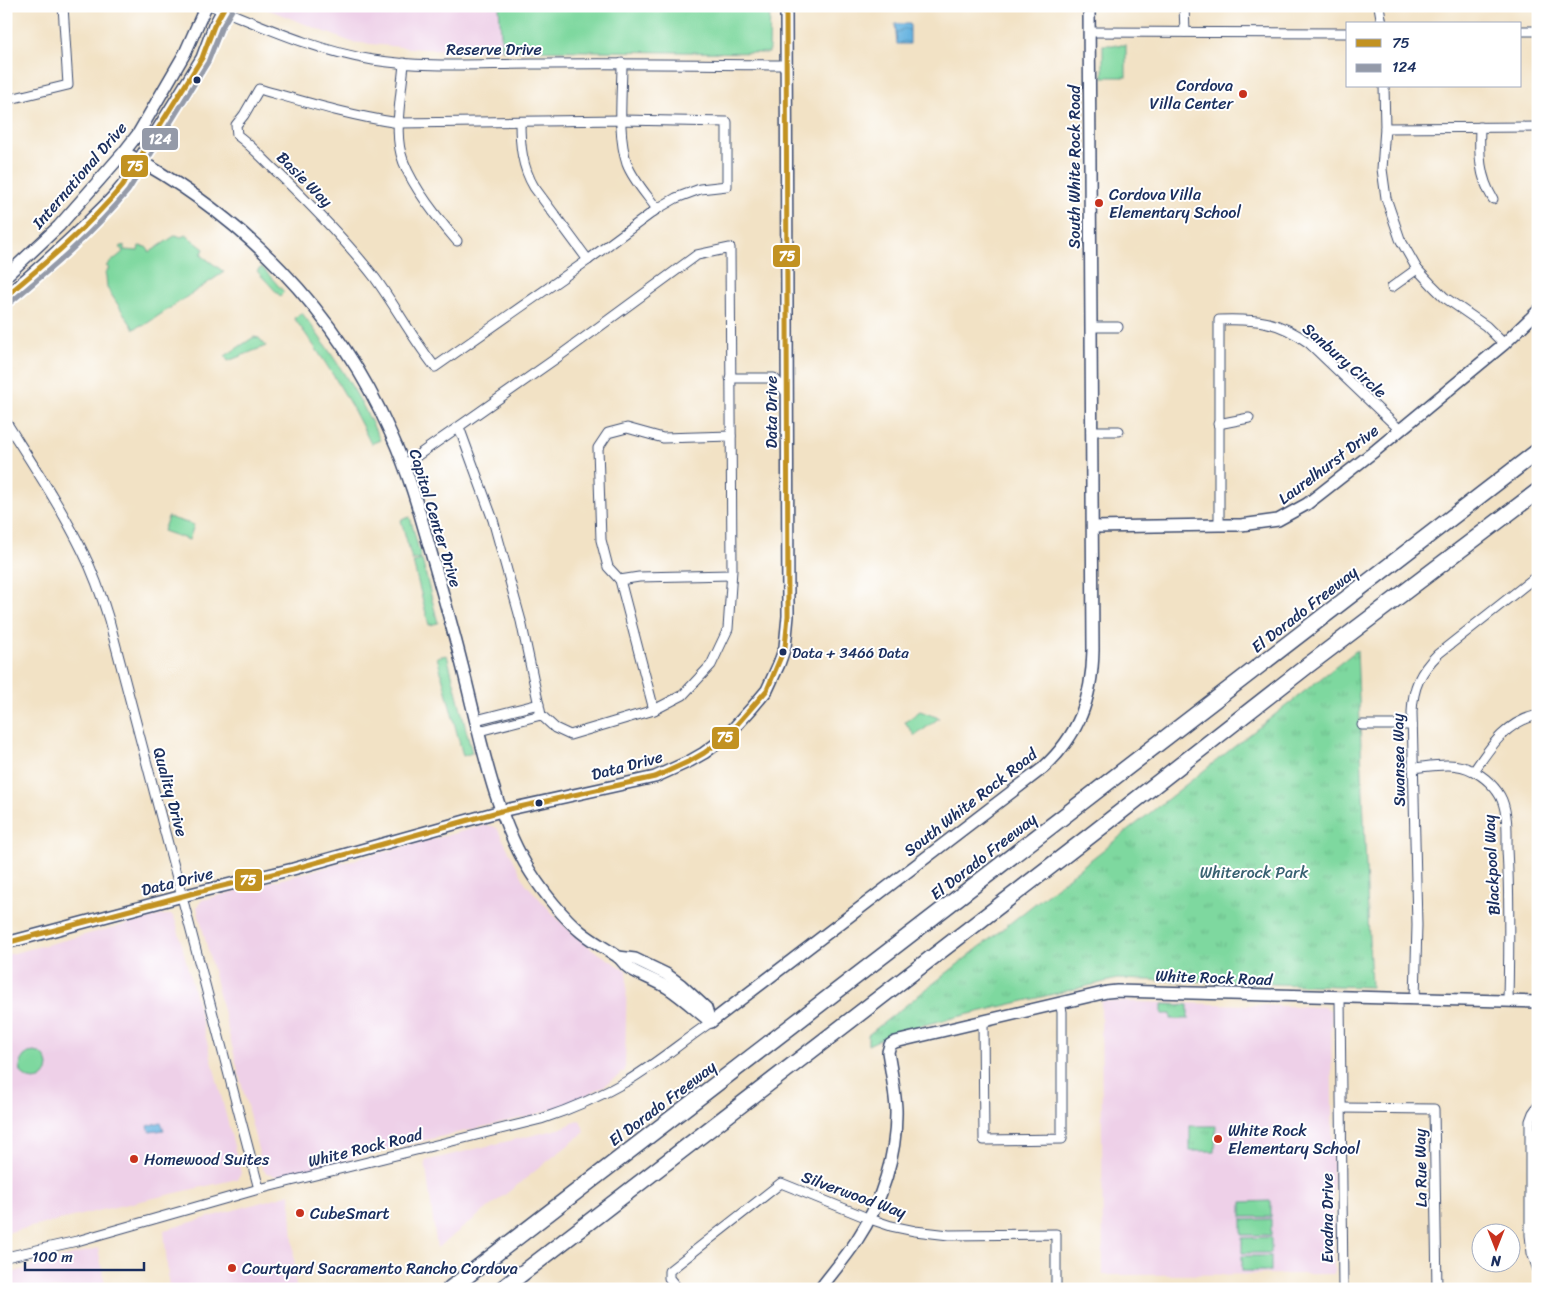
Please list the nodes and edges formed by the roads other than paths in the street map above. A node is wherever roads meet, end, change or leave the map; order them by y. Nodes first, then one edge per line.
1 (63, 6) edge
2 (206, 6) edge
3 (786, 6) edge
4 (1089, 6) edge
5 (1184, 6) edge
6 (1379, 6) edge
7 (220, 8) edge
8 (1382, 22) edge
9 (1522, 31) edge
10 (1538, 31) edge
11 (1089, 32) junction
12 (1185, 32) junction
13 (1346, 33) edge
14 (404, 63) junction
15 (622, 63) junction
16 (786, 65) junction
17 (1384, 88) edge
18 (6, 100) edge
19 (622, 120) junction
20 (520, 122) junction
21 (399, 123) junction
22 (1480, 127) junction
23 (1538, 127) edge
24 (1385, 128) junction
25 (124, 152) junction
26 (139, 160) junction
27 (1493, 199) dead end
28 (657, 209) junction
29 (457, 241) dead end
30 (34, 251) junction
31 (588, 260) junction
32 (1417, 269) junction
33 (6, 276) edge
34 (6, 286) edge
35 (1392, 287) dead end
36 (6, 296) edge
37 (1538, 311) edge
38 (1091, 327) junction
39 (1118, 327) dead end
40 (1504, 344) junction
41 (730, 378) junction
42 (787, 393) junction
43 (1249, 418) dead end
44 (6, 422) edge
45 (1218, 424) junction
46 (460, 427) junction
47 (1119, 430) dead end
48 (1400, 430) junction
49 (1091, 431) junction
50 (731, 436) junction
51 (1538, 451) edge
52 (404, 465) junction
53 (1538, 490) edge
54 (1219, 524) junction
55 (1093, 527) junction
56 (731, 575) junction
57 (1538, 576) edge
58 (620, 580) junction
59 (539, 704) junction
60 (654, 710) junction
61 (541, 715) junction
62 (1538, 716) edge
63 (477, 725) junction
64 (1362, 725) dead end
65 (1412, 725) junction
66 (1413, 768) junction
67 (1474, 771) junction
68 (502, 811) junction
69 (183, 896) junction
70 (6, 943) edge
71 (1340, 998) junction
72 (1415, 999) junction
73 (1508, 1002) junction
74 (1538, 1002) edge
75 (1060, 1003) junction
76 (983, 1021) junction
77 (711, 1022) junction
78 (1538, 1106) edge
79 (1342, 1108) junction
80 (259, 1189) junction
81 (870, 1219) junction
82 (6, 1257) edge
83 (1538, 1270) edge
84 (450, 1289) edge
85 (502, 1289) edge
86 (678, 1289) edge
87 (820, 1289) edge
88 (1056, 1289) edge
89 (1343, 1289) edge
90 (1437, 1289) edge

1 - 18 street
2 - 25 street, International Drive
3 - 16 street, Data Drive
4 - 11 street, South White Rock Road
5 - 12 street
6 - 8 street
7 - 14 street, Reserve Drive
7 - 26 street, International Drive
9 - 10 street
11 - 12 street
11 - 38 street, South White Rock Road
12 - 13 street
14 - 15 street, Reserve Drive
14 - 21 street
15 - 16 street, Reserve Drive
15 - 19 street
16 - 42 street, Data Drive
17 - 24 street
19 - 20 street, Basie Way
19 - 28 street
19 - 28 street, Basie Way
20 - 21 street, Basie Way
20 - 31 street
21 - 29 street
21 - 31 street, Basie Way
22 - 23 street
22 - 24 street
22 - 27 street
24 - 32 street
25 - 26 street, Capital Center Drive
25 - 30 street, International Drive
26 - 36 street, International Drive
26 - 52 street, Capital Center Drive
28 - 31 street, Basie Way
30 - 33 street, International Drive
30 - 34 street
32 - 35 street
32 - 40 street
37 - 40 street, Laurelhurst Drive
38 - 39 street
38 - 49 street, South White Rock Road
40 - 48 street, Laurelhurst Drive
41 - 42 street
41 - 46 street
41 - 50 street
42 - 68 street, Data Drive
43 - 45 street
44 - 69 street, Quality Drive
45 - 48 street, Sanbury Circle
45 - 54 street, Sanbury Circle
46 - 52 street
46 - 59 street
47 - 49 street
48 - 54 street, Laurelhurst Drive
49 - 55 street, South White Rock Road
50 - 56 street
50 - 58 street
51 - 84 highway, El Dorado Freeway
52 - 63 street, Capital Center Drive
53 - 85 highway
54 - 55 street, Laurelhurst Drive
55 - 77 street, South White Rock Road
56 - 58 street
56 - 60 street
57 - 65 street, Swansea Way
58 - 60 street
59 - 61 street
59 - 63 street
60 - 61 street
61 - 63 street
62 - 67 street
63 - 68 street, Capital Center Drive
64 - 65 street
65 - 66 street, Swansea Way
66 - 67 street, Blackpool Way
66 - 72 street, Swansea Way
67 - 73 street, Blackpool Way
68 - 69 street, Data Drive
68 - 77 street, Capital Center Drive
69 - 70 street, Data Drive
69 - 80 street, Quality Drive
71 - 72 street, White Rock Road
71 - 75 street, White Rock Road
71 - 79 street, Evadna Drive
72 - 73 street, White Rock Road
73 - 74 street, White Rock Road
75 - 76 street, White Rock Road
75 - 76 street
76 - 81 street, White Rock Road
77 - 80 street, White Rock Road
78 - 83 street
79 - 89 street, Evadna Drive
79 - 90 street, La Rue Way
80 - 82 street, White Rock Road
81 - 86 street, Silverwood Way
81 - 87 street
81 - 88 street, Silverwood Way

